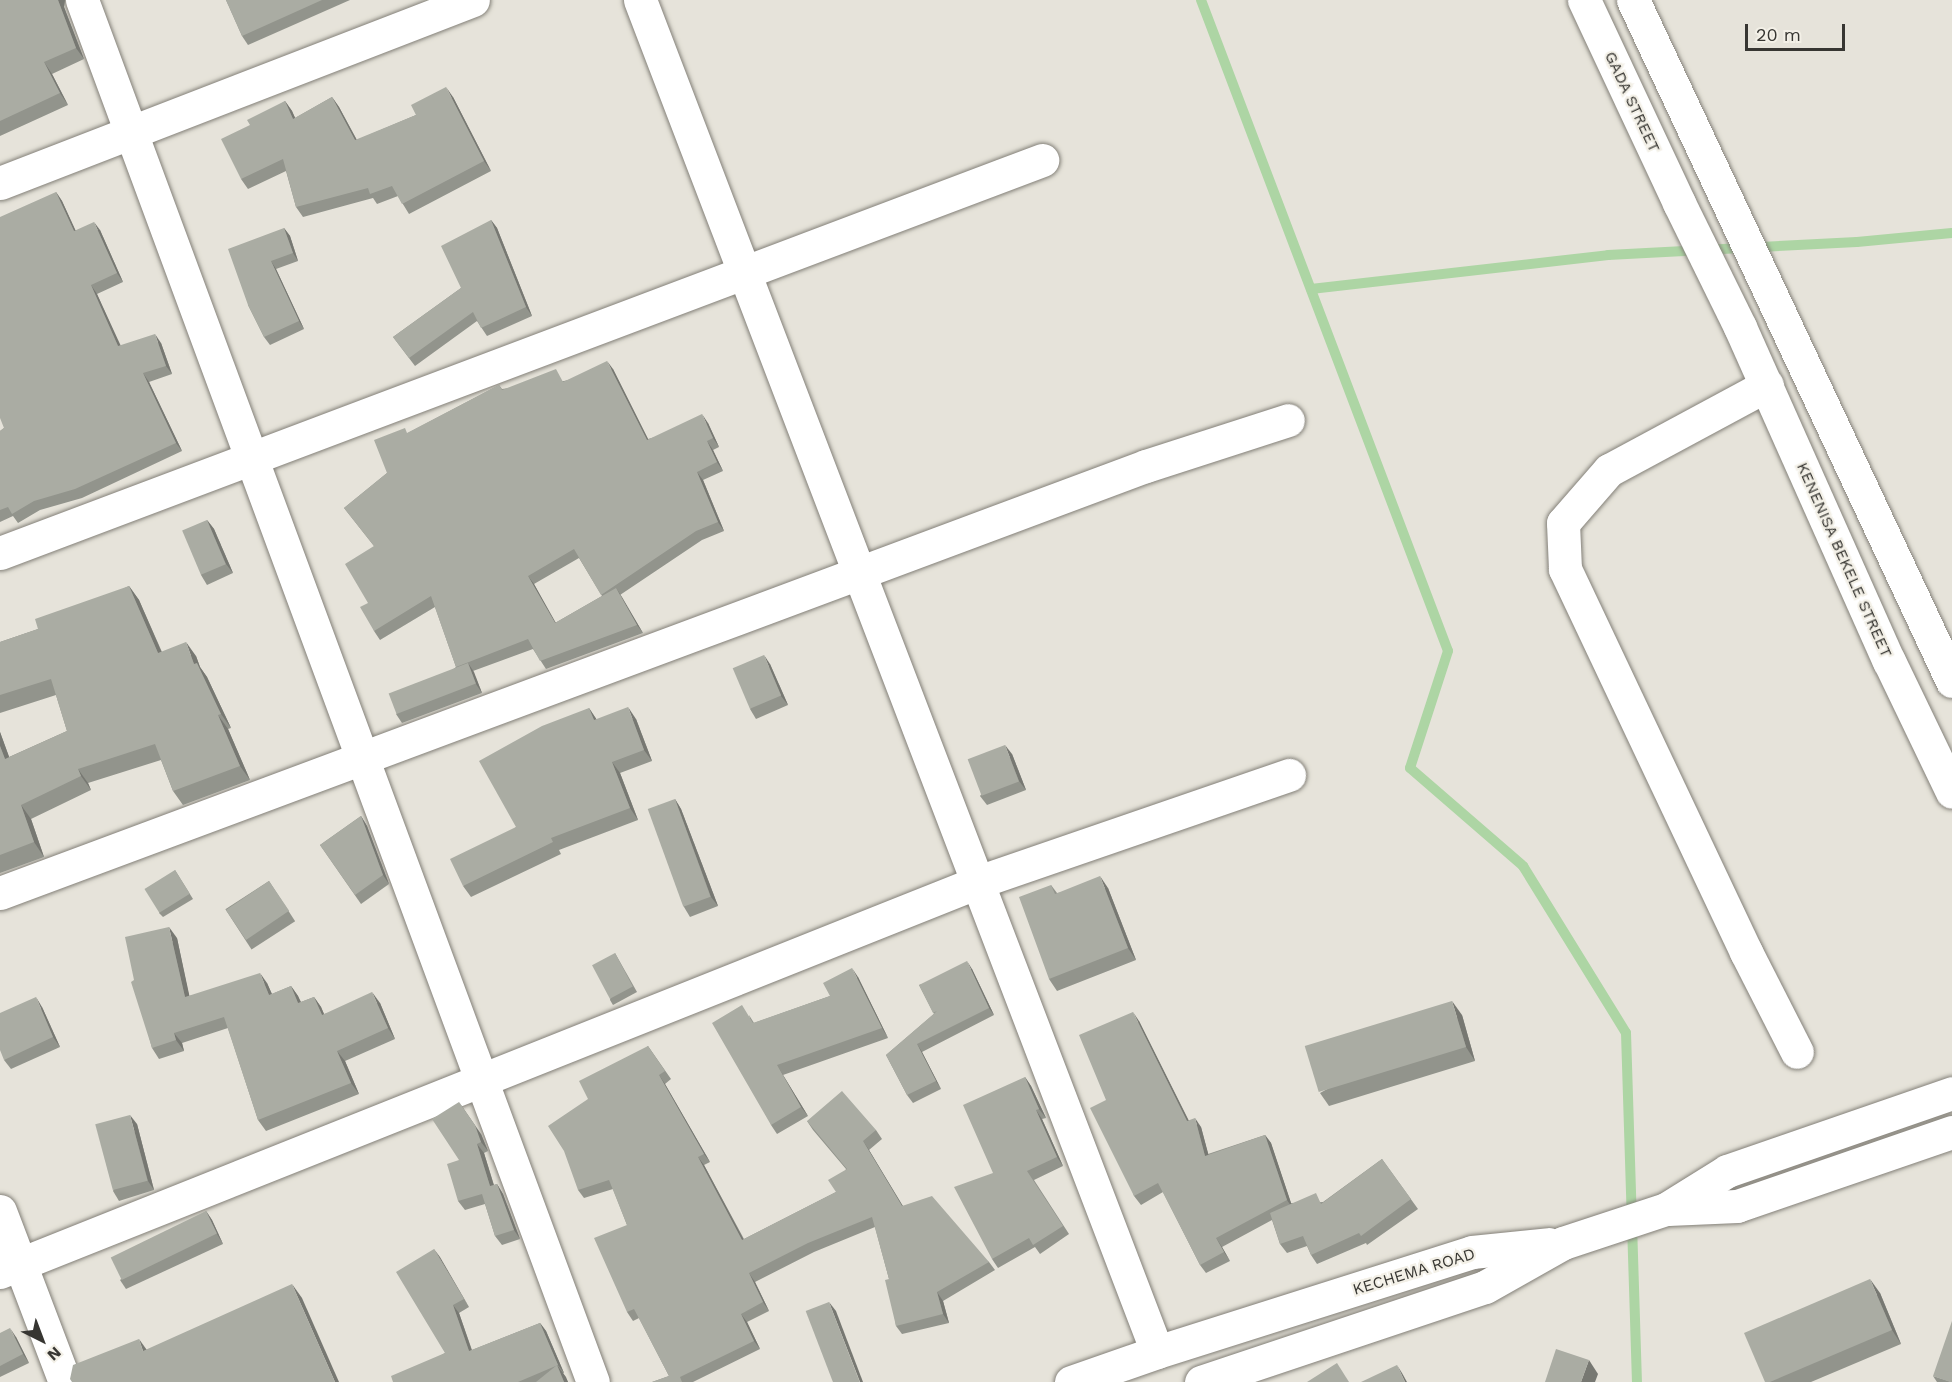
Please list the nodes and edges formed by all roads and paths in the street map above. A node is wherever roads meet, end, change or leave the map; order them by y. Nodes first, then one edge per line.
1 (82, 0) edge
2 (473, 0) edge
3 (640, 0) edge
4 (1584, 0) edge
5 (1633, 0) edge
6 (131, 132) junction
7 (1042, 160) dead end
8 (0, 183) edge
9 (744, 272) junction
10 (1740, 327) joint
11 (1767, 385) junction
12 (1288, 420) dead end
13 (251, 459) junction
14 (0, 554) edge
15 (860, 573) junction
16 (1952, 681) edge
17 (362, 758) junction
18 (1289, 775) dead end
19 (1952, 792) edge
20 (978, 882) junction
21 (0, 893) edge
22 (1797, 1052) dead end
23 (481, 1080) junction
24 (1952, 1093) edge
25 (1952, 1132) edge
26 (1666, 1209) junction
27 (0, 1211) edge
28 (1563, 1243) junction
29 (10, 1269) edge
30 (1157, 1352) junction
31 (65, 1382) edge
32 (593, 1382) edge
33 (1071, 1382) edge
34 (1201, 1382) edge

1 - 6 street
2 - 6 street
3 - 9 street
4 - 10 street, GADA STREET
5 - 16 street
6 - 8 street
6 - 13 street
7 - 9 street
9 - 13 street
9 - 15 street
10 - 11 street, KENENISA BEKELE STREET
11 - 19 street, KENENISA BEKELE STREET
11 - 22 street
12 - 15 street
13 - 14 street
13 - 17 street
15 - 17 street
15 - 20 street
17 - 21 street
17 - 23 street
18 - 20 street
20 - 23 street
20 - 30 street
23 - 29 street
23 - 32 street
24 - 26 street
25 - 26 street
26 - 28 street
27 - 29 street
28 - 30 street, KECHEMA ROAD
28 - 34 street
29 - 31 street
30 - 33 street, KECHEMA ROAD

